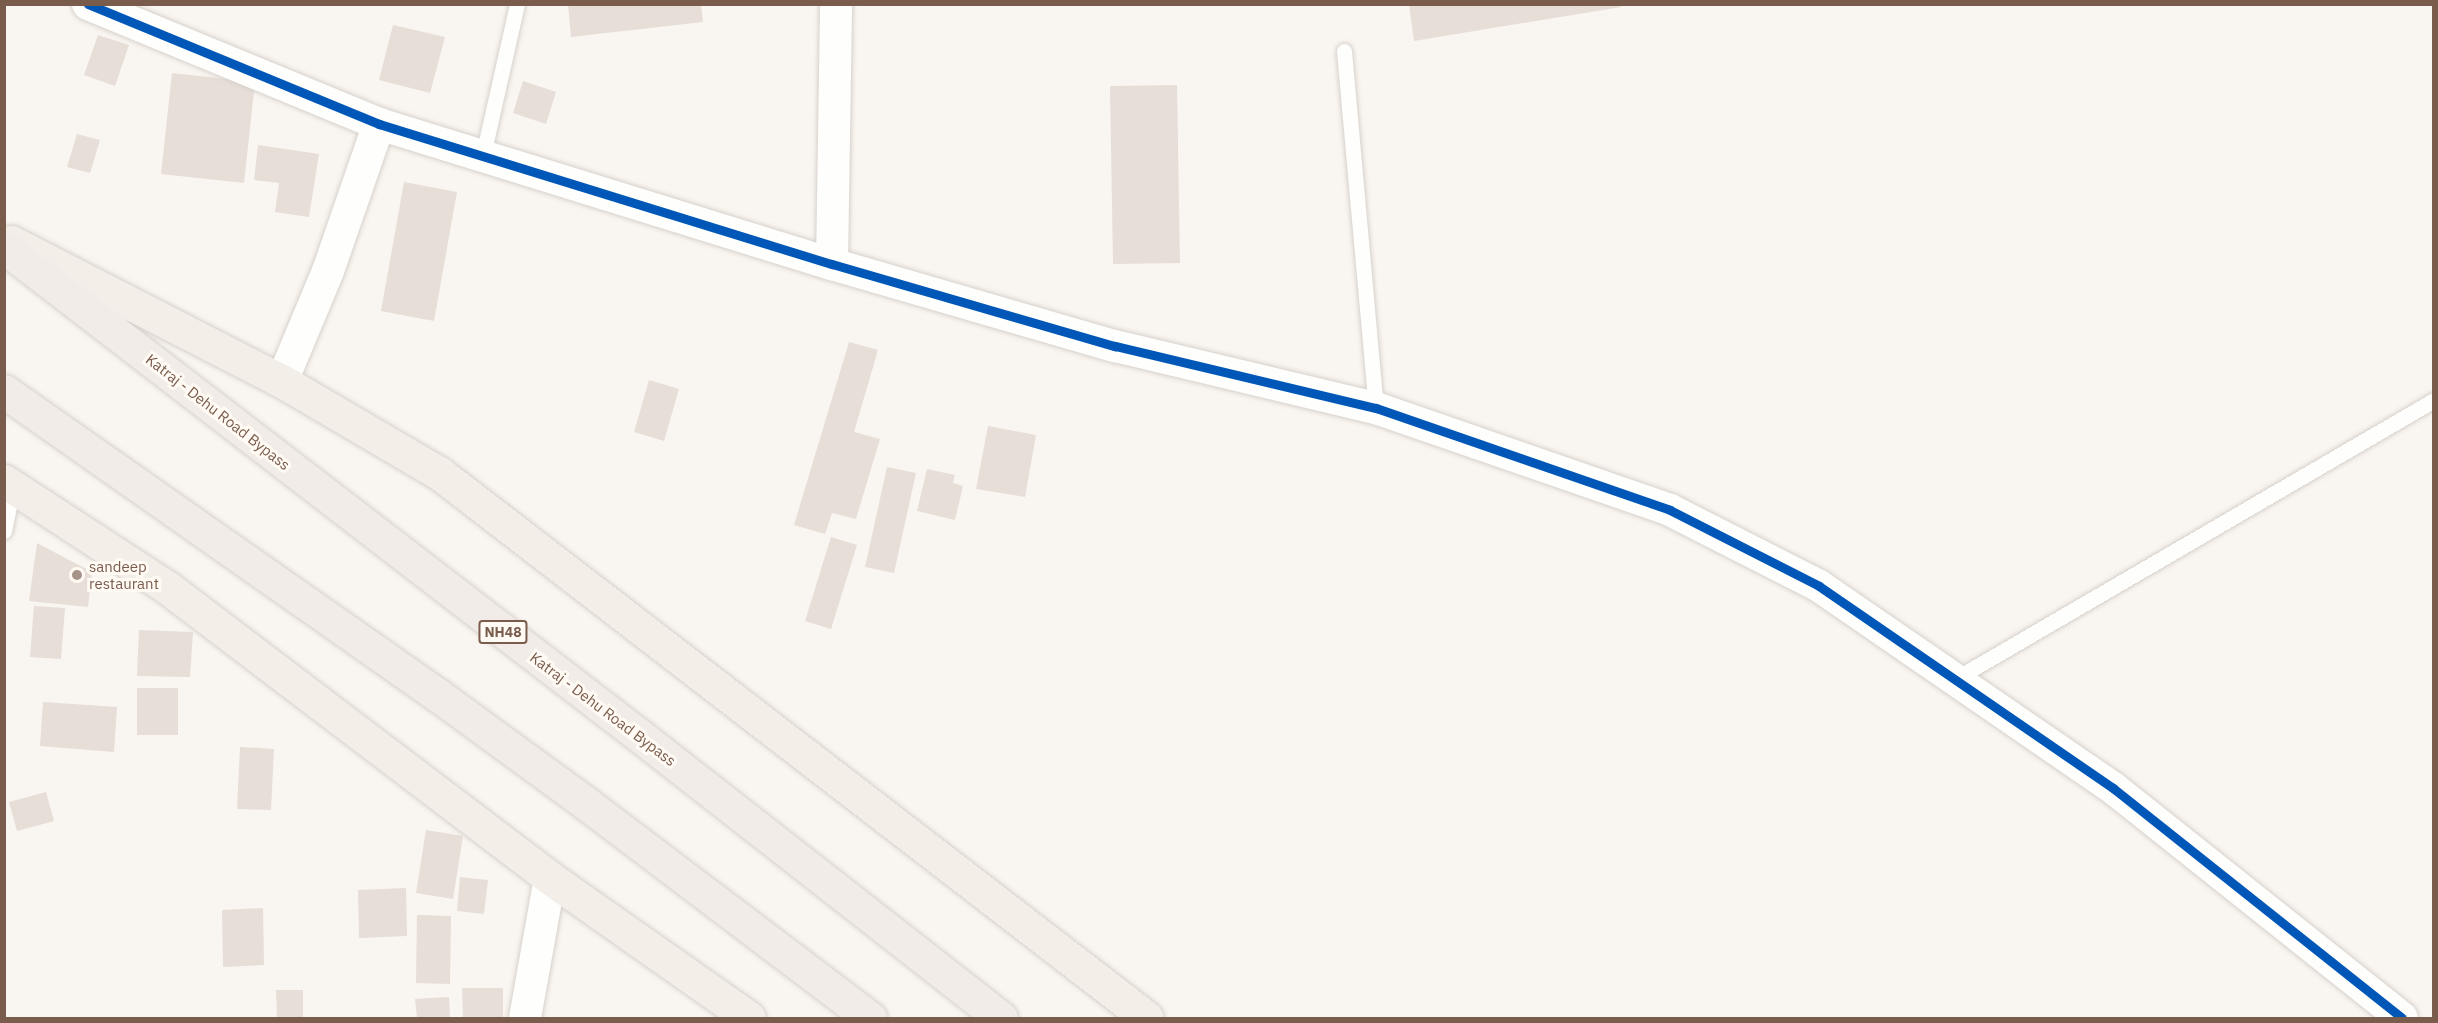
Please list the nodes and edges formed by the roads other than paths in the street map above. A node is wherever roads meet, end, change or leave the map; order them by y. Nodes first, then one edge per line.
1 (88, 4) edge
2 (517, 4) edge
3 (836, 4) edge
4 (1344, 51) dead end
5 (379, 124) junction
6 (483, 155) junction
7 (4, 238) edge
8 (4, 247) edge
9 (832, 264) junction
10 (282, 381) junction
11 (4, 391) edge
12 (2433, 400) edge
13 (1376, 408) junction
14 (9, 484) edge
15 (4, 531) edge
16 (1955, 679) junction
17 (549, 878) junction
18 (525, 1018) edge
19 (749, 1018) edge
20 (870, 1018) edge
21 (1001, 1018) edge
22 (1147, 1018) edge
23 (2402, 1018) edge

1 - 5 street
2 - 6 lane
3 - 9 street
4 - 13 lane
5 - 6 street
5 - 10 street
6 - 9 street
7 - 10 main road
8 - 21 highway, Katraj - Dehu Road Bypass / NH48
9 - 13 street
10 - 22 main road
11 - 20 highway
12 - 16 lane
13 - 16 street
14 - 15 lane
14 - 17 main road
16 - 23 street
17 - 18 street
17 - 19 main road

